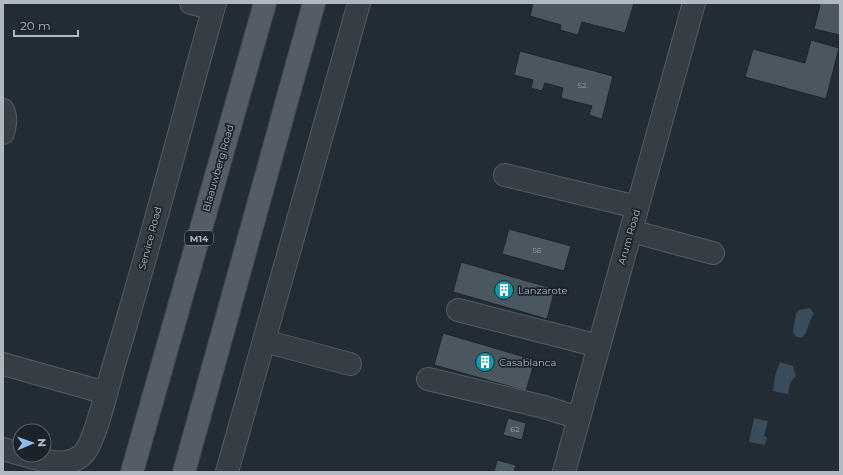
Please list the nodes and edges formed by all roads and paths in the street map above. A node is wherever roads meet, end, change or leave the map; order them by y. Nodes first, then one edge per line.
1 (191, 3) edge
2 (265, 3) edge
3 (314, 3) edge
4 (360, 3) edge
5 (694, 3) edge
6 (214, 6) edge
7 (3, 110) edge
8 (3, 133) edge
9 (505, 175) dead end
10 (637, 207) junction
11 (631, 231) junction
12 (713, 253) dead end
13 (458, 310) dead end
14 (264, 341) junction
15 (599, 346) junction
16 (3, 364) edge
17 (350, 364) dead end
18 (428, 379) dead end
19 (106, 393) junction
20 (578, 418) junction
21 (52, 461) edge
22 (132, 472) edge
23 (184, 472) edge
24 (227, 472) edge
25 (564, 472) edge

1 - 6 street
2 - 22 main road, Blaauwberg Road / M14
3 - 23 main road
4 - 14 street
5 - 10 street, Arum Road
6 - 19 street, Service Road
7 - 8 street
9 - 10 street
10 - 11 street, Arum Road
11 - 12 street
11 - 15 street, Arum Road
13 - 15 street
14 - 17 street
14 - 24 street
15 - 20 street, Arum Road
16 - 19 street
18 - 20 street
19 - 21 street, Service Road
20 - 25 street, Arum Road

